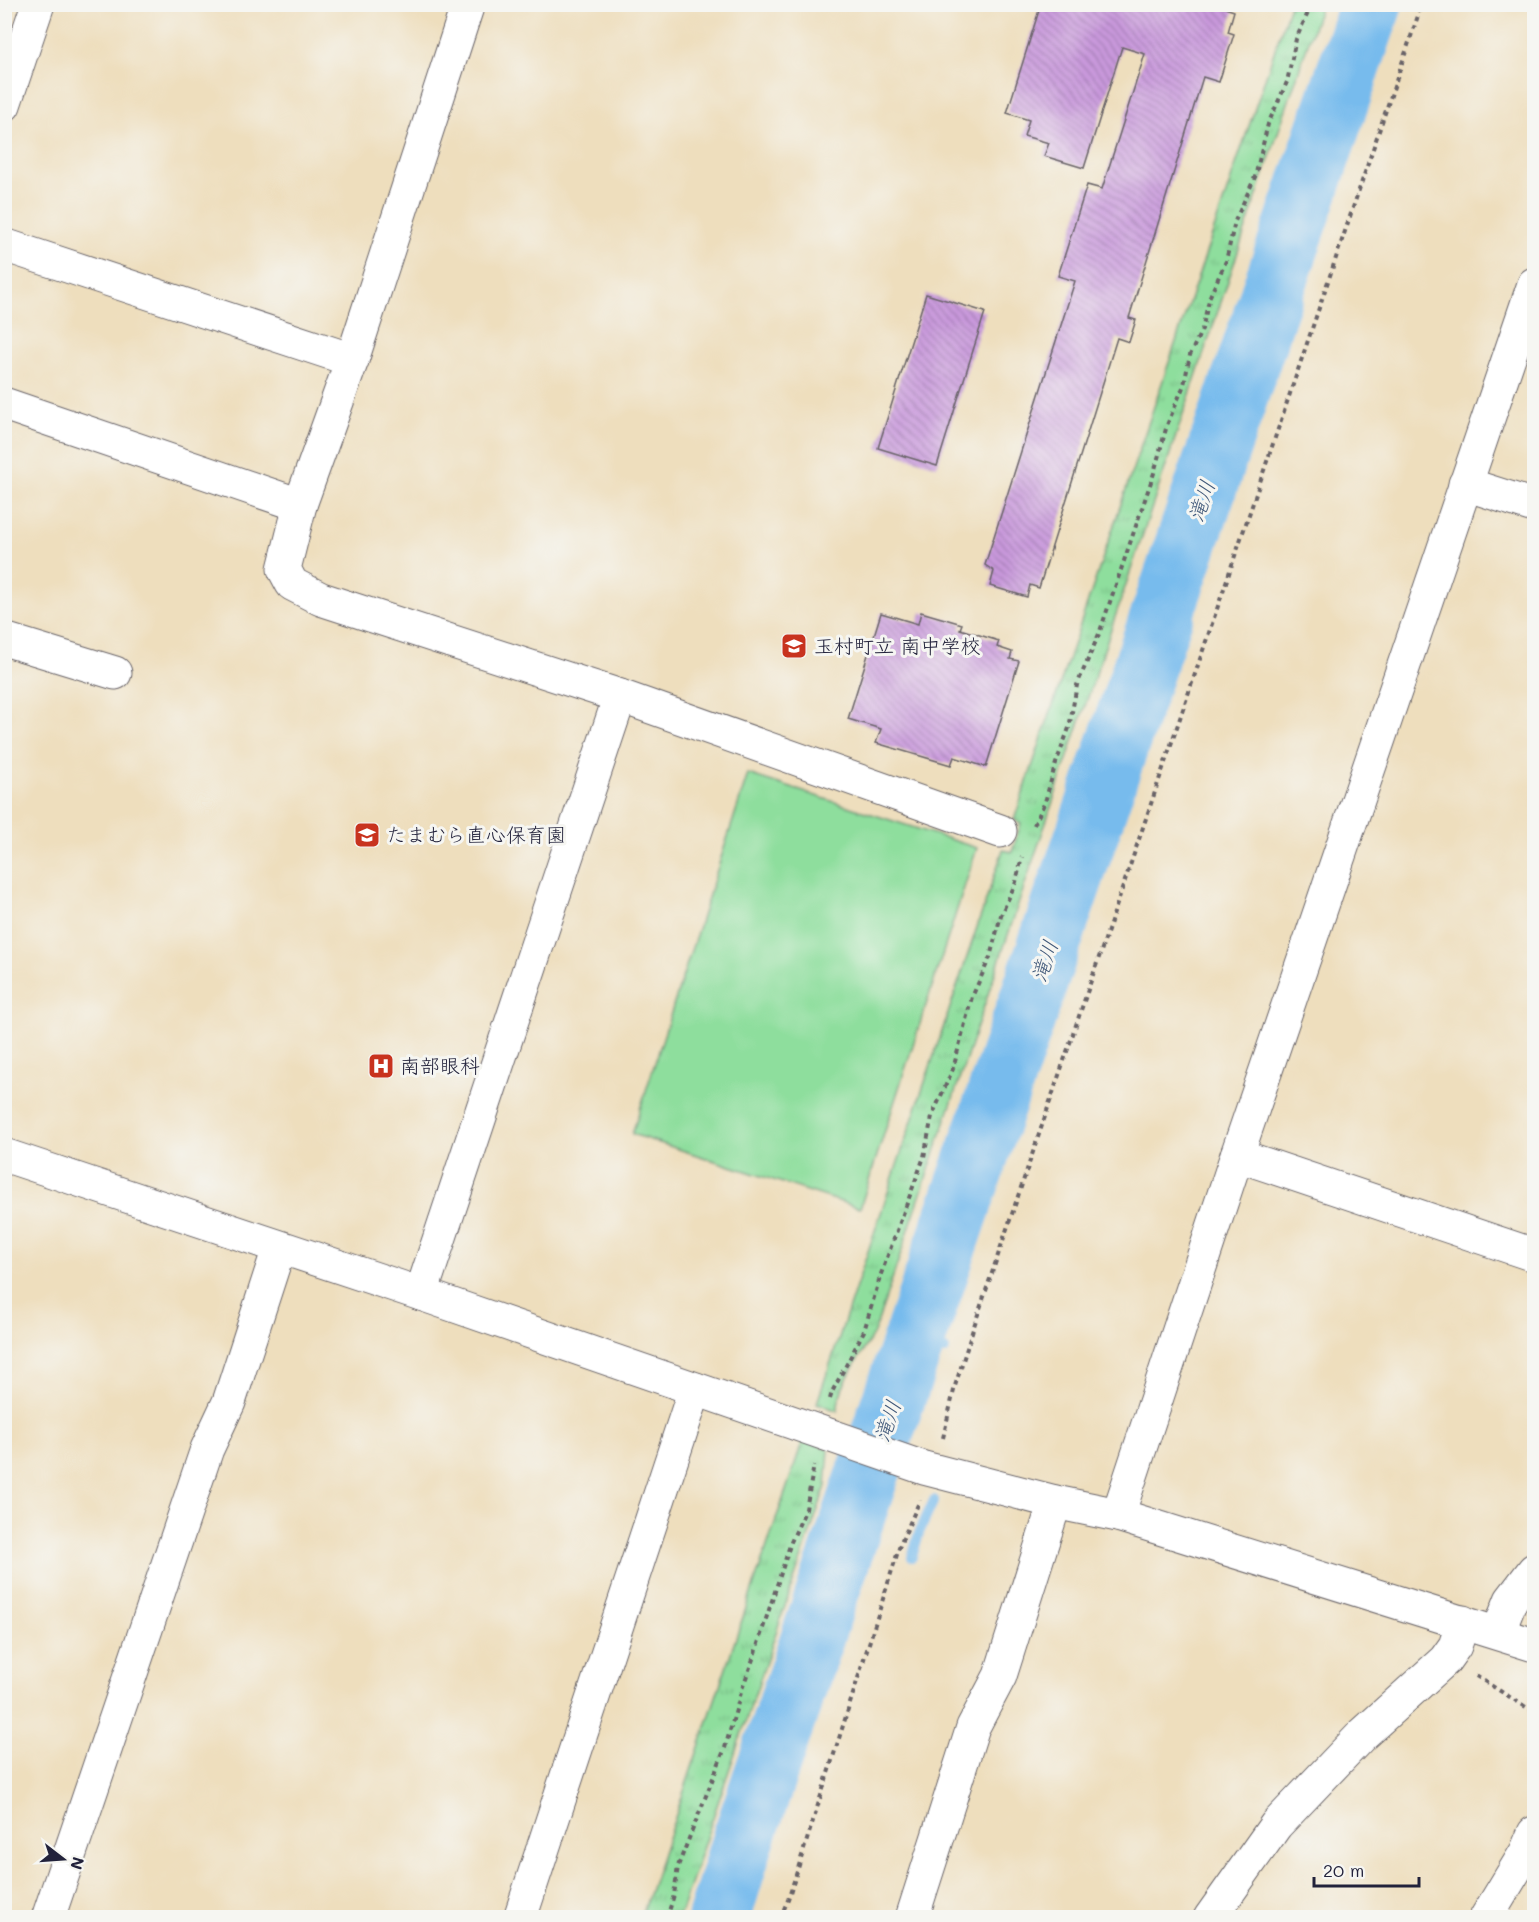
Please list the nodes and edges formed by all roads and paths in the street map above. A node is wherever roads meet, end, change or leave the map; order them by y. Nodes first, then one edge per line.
1 (38, 4) edge
2 (468, 4) edge
3 (1312, 4) edge
4 (1422, 4) edge
5 (4, 105) edge
6 (4, 245) edge
7 (1534, 284) edge
8 (352, 360) junction
9 (4, 404) edge
10 (1465, 484) junction
11 (300, 505) junction
12 (1534, 506) edge
13 (4, 639) edge
14 (115, 672) dead end
15 (620, 696) junction
16 (1031, 831) dead end
17 (1012, 841) joint
18 (4, 1155) edge
19 (1237, 1155) junction
20 (279, 1248) junction
21 (1534, 1255) edge
22 (421, 1294) junction
23 (695, 1389) junction
24 (829, 1403) dead end
25 (943, 1440) dead end
26 (825, 1446) junction
27 (924, 1479) junction
28 (1042, 1499) junction
29 (1118, 1515) junction
30 (1534, 1570) edge
31 (1463, 1622) junction
32 (1498, 1633) junction
33 (1534, 1645) edge
34 (1471, 1673) dead end
35 (1534, 1712) edge
36 (1534, 1833) edge
37 (48, 1917) edge
38 (520, 1917) edge
39 (667, 1917) edge
40 (780, 1917) edge
41 (912, 1917) edge
42 (1210, 1917) edge
43 (1486, 1917) edge

1 - 5 street
2 - 8 street
3 - 16 path
4 - 25 path
6 - 8 street
7 - 10 street
8 - 11 street
9 - 11 street
10 - 12 street
10 - 19 street
11 - 15 street
13 - 14 street
15 - 17 street
15 - 22 street
17 - 24 path
18 - 20 street
19 - 21 street
19 - 29 street
20 - 22 street
20 - 37 street
22 - 23 street
23 - 26 street
23 - 38 street
26 - 27 street
26 - 39 path
27 - 28 street
27 - 40 path
28 - 29 street
28 - 41 street
29 - 31 street
30 - 32 street
31 - 32 street
31 - 42 street
32 - 33 street
34 - 35 path
36 - 43 street

